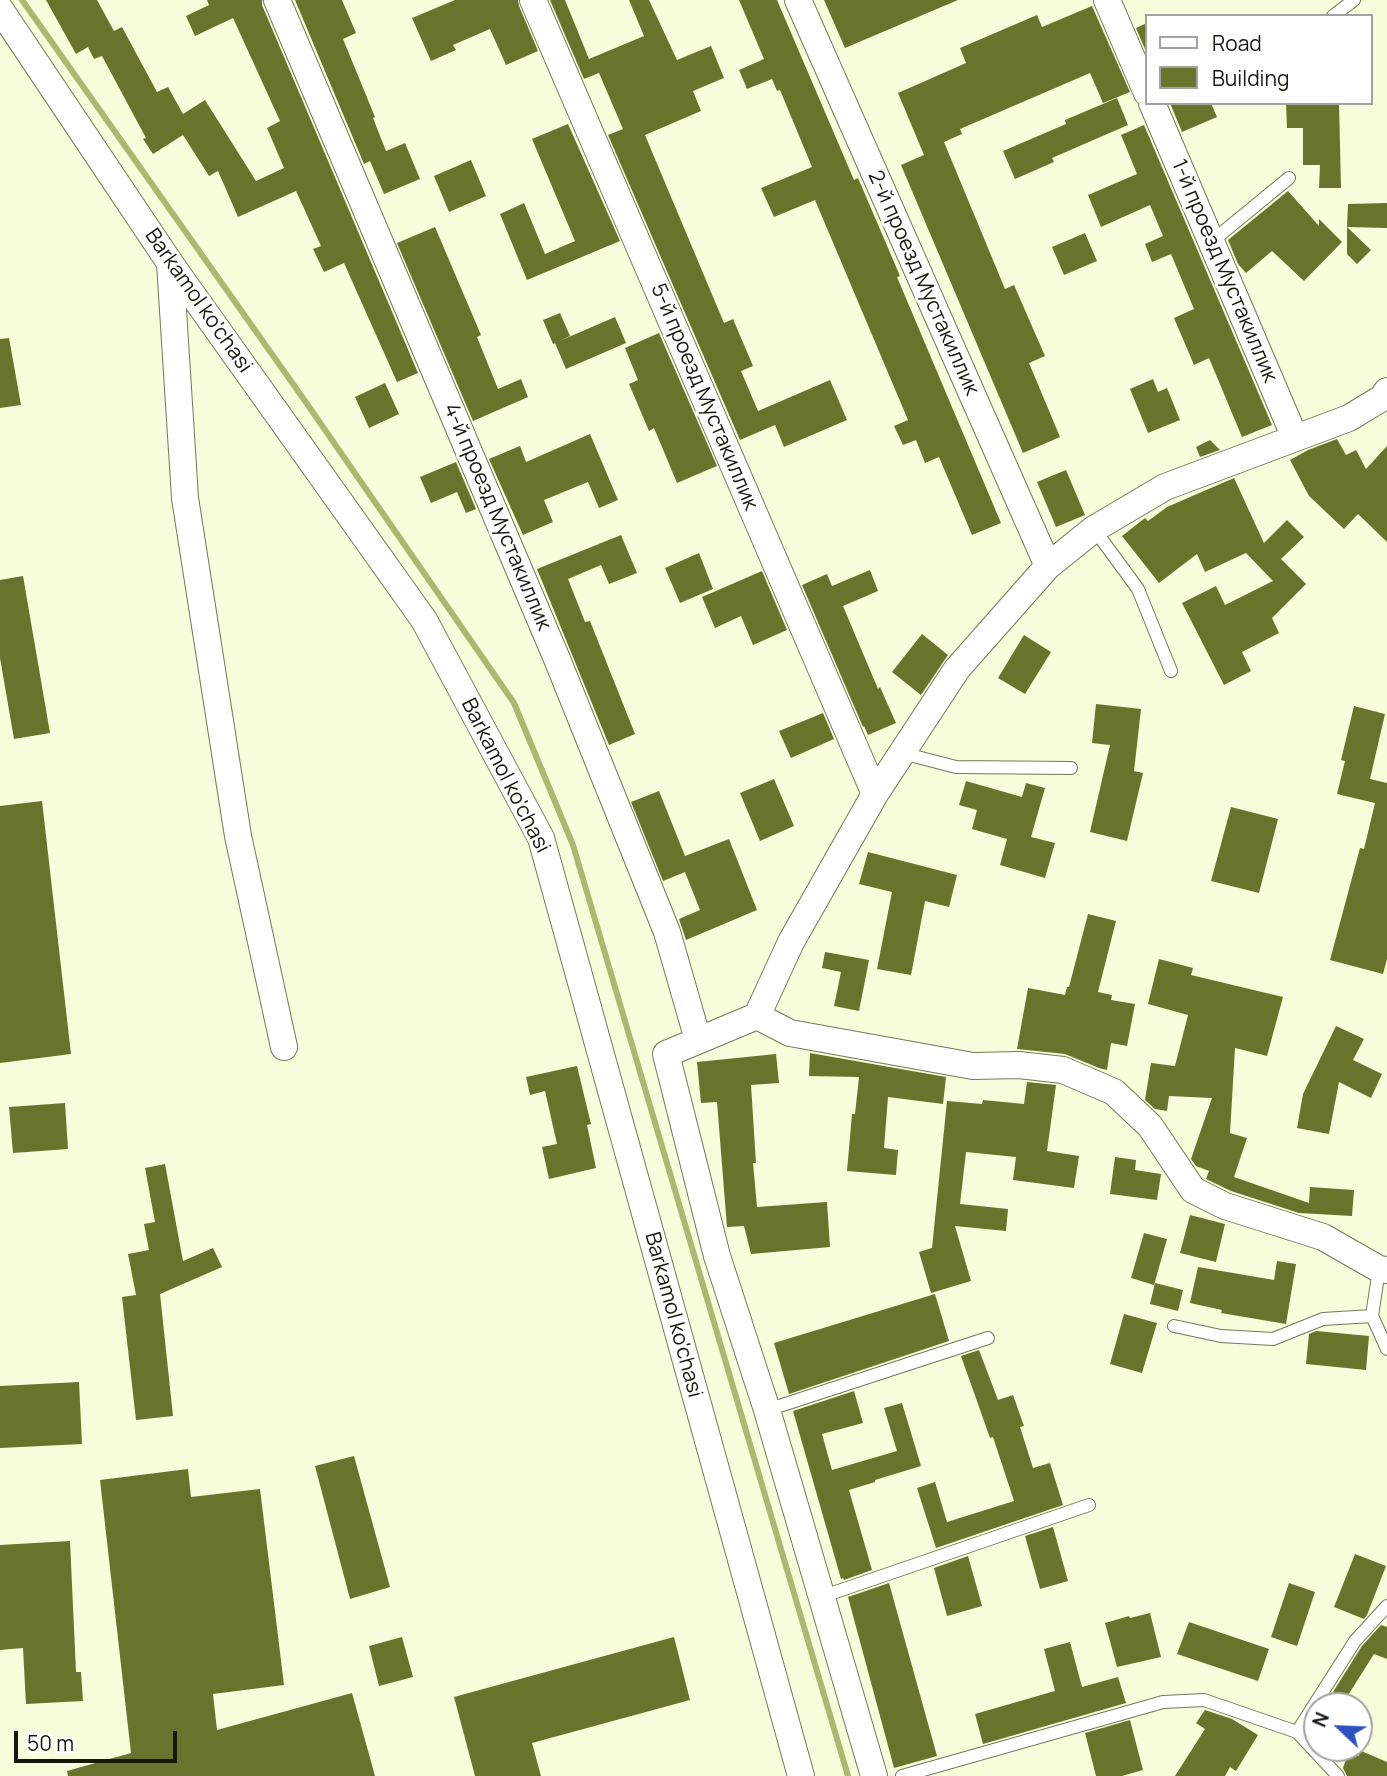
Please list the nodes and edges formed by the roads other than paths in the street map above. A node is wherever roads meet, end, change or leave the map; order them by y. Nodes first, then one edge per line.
1 (277, 0) edge
2 (533, 0) edge
3 (798, 0) edge
4 (1107, 0) edge
5 (1353, 0) edge
6 (0, 9) edge
7 (1336, 14) edge
8 (1146, 91) edge
9 (1153, 105) edge
10 (1289, 178) dead end
11 (1211, 242) junction
12 (170, 263) junction
13 (1387, 391) edge
14 (1295, 438) junction
15 (1094, 529) junction
16 (1048, 566) junction
17 (1171, 671) dead end
18 (902, 753) junction
19 (1071, 768) dead end
20 (875, 794) junction
21 (757, 1016) junction
22 (698, 1040) junction
23 (284, 1046) dead end
24 (1383, 1269) edge
25 (1372, 1316) junction
26 (1174, 1326) dead end
27 (988, 1338) dead end
28 (1387, 1349) edge
29 (767, 1410) junction
30 (1089, 1505) dead end
31 (821, 1597) junction
32 (1387, 1606) edge
33 (1297, 1732) junction
34 (801, 1776) edge
35 (874, 1776) edge
36 (902, 1776) edge
37 (1338, 1776) edge

1 - 22 street, 4-й проезд Мустакиллик
2 - 20 street, 5-й проезд Мустакиллик
3 - 16 street, 2-й проезд Мустакиллик
4 - 8 street
5 - 7 lane
6 - 12 street, Barkamol ko'chasi
9 - 11 street, 1-й проезд Мустакиллик
10 - 11 lane
11 - 14 street, 1-й проезд Мустакиллик
12 - 23 street
12 - 34 street, Barkamol ko'chasi
13 - 14 street
14 - 15 street
15 - 16 street
15 - 17 lane
16 - 18 street
18 - 19 lane
18 - 20 street
20 - 21 street
21 - 22 street
21 - 24 street
22 - 29 street
24 - 25 lane
25 - 26 lane
25 - 28 lane
27 - 29 lane
29 - 31 street
30 - 31 lane
31 - 35 street
32 - 33 lane
33 - 36 lane
33 - 37 lane

